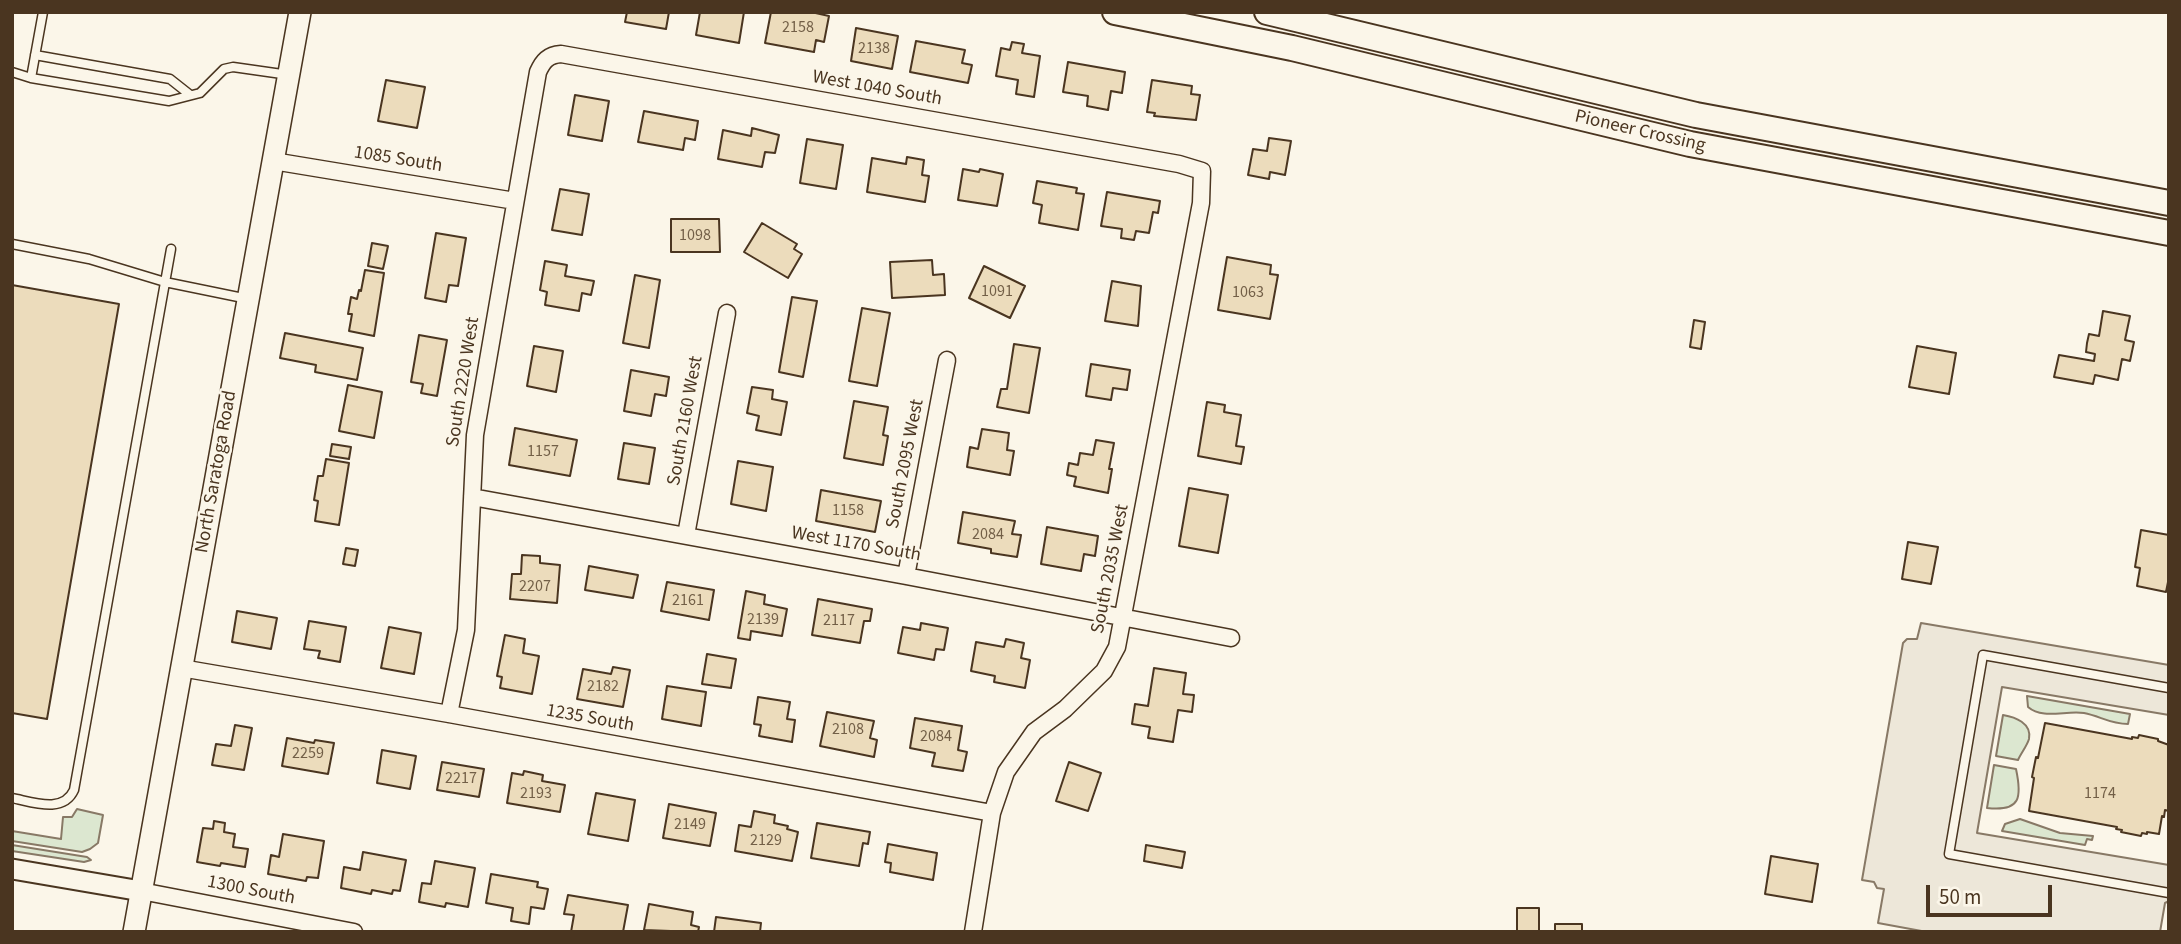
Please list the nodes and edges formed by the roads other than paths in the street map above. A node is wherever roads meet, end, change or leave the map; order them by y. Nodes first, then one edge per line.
1 (43, 12) edge
2 (300, 12) edge
3 (1115, 12) edge
4 (1267, 12) edge
5 (35, 55) junction
6 (545, 60) joint
7 (12, 72) edge
8 (289, 75) junction
9 (31, 78) junction
10 (189, 94) junction
11 (274, 161) junction
12 (1202, 171) joint
13 (516, 201) junction
14 (2169, 203) edge
15 (2169, 233) edge
16 (12, 244) edge
17 (171, 249) dead end
18 (165, 282) junction
19 (248, 299) junction
20 (727, 313) dead end
21 (947, 360) dead end
22 (472, 497) junction
23 (686, 535) junction
24 (906, 576) junction
25 (1124, 617) junction
26 (1231, 638) dead end
27 (181, 668) junction
28 (2169, 688) edge
29 (449, 714) junction
30 (12, 798) edge
31 (992, 813) junction
32 (12, 869) edge
33 (141, 891) junction
34 (2169, 893) edge
35 (134, 932) edge
36 (355, 932) edge
37 (973, 932) edge

1 - 5 lane
2 - 8 main road, North Saratoga Road
3 - 15 highway, Pioneer Crossing
4 - 14 highway, Pioneer Crossing
5 - 9 lane
5 - 10 lane
6 - 12 street, West 1040 South
6 - 13 street, South 2220 West
7 - 9 lane
8 - 10 lane
8 - 11 main road, North Saratoga Road
9 - 10 lane
11 - 13 street, 1085 South
11 - 19 main road, North Saratoga Road
12 - 25 street, South 2035 West
13 - 22 street, South 2220 West
16 - 18 lane
17 - 18 lane
18 - 19 lane
18 - 30 lane
19 - 27 main road, North Saratoga Road
20 - 23 street, South 2160 West
21 - 24 street, South 2095 West
22 - 23 street, West 1170 South
22 - 29 street, South 2220 West
23 - 24 street, West 1170 South
24 - 25 street, West 1170 South
25 - 26 street, West 1170 South
25 - 31 street, South 2035 West
27 - 29 street, 1235 South
27 - 33 main road, North Saratoga Road
28 - 34 lane
29 - 31 street, 1235 South
31 - 37 street, South 2035 West
32 - 33 street
33 - 35 main road, North Saratoga Road
33 - 36 street, 1300 South

